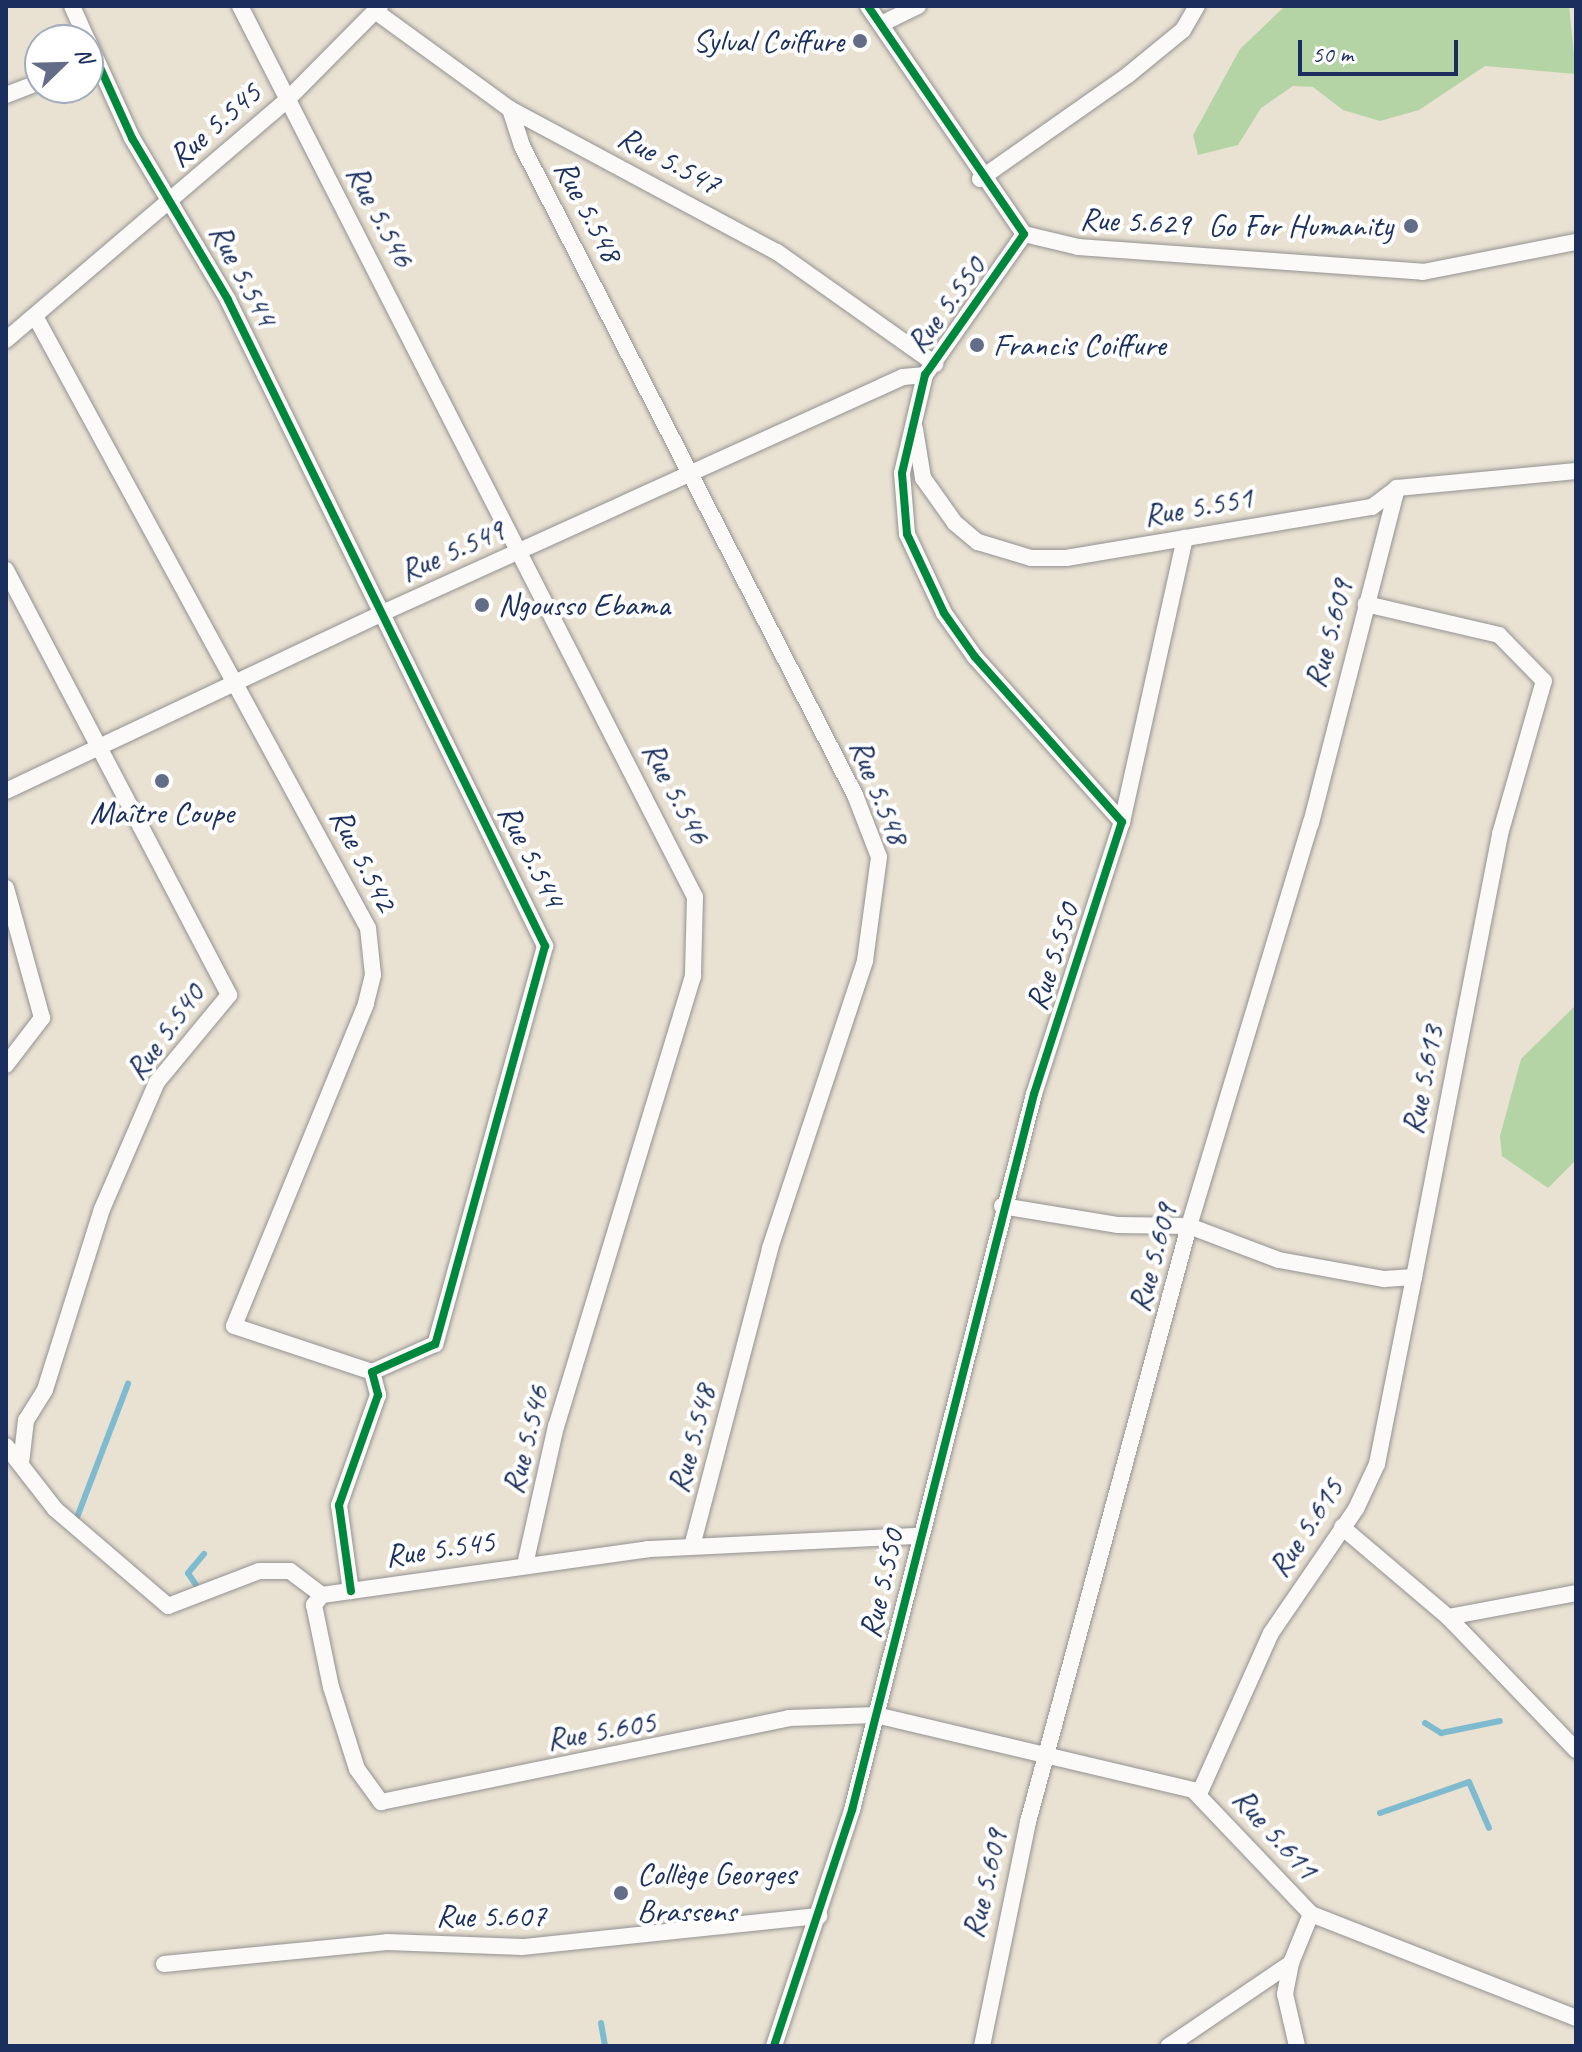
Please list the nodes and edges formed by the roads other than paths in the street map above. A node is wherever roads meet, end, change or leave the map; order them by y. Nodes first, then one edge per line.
1 (240, 6) edge
2 (868, 6) edge
3 (918, 6) edge
4 (1197, 6) edge
5 (377, 8) edge
6 (881, 24) junction
7 (104, 85) edge
8 (286, 101) junction
9 (510, 109) junction
10 (980, 179) junction
11 (168, 202) junction
12 (1024, 234) junction
13 (1576, 242) edge
14 (35, 316) junction
15 (6, 340) edge
16 (930, 369) junction
17 (915, 411) junction
18 (1576, 471) edge
19 (693, 475) junction
20 (1397, 488) junction
21 (1185, 538) junction
22 (517, 552) junction
23 (6, 570) edge
24 (1366, 604) junction
25 (378, 615) junction
26 (239, 681) junction
27 (102, 749) junction
28 (6, 791) edge
29 (1122, 822) junction
30 (6, 888) edge
31 (6, 1065) edge
32 (1002, 1206) junction
33 (1189, 1226) junction
34 (1414, 1277) junction
35 (372, 1372) junction
36 (6, 1446) edge
37 (21, 1463) junction
38 (1342, 1527) junction
39 (917, 1536) junction
40 (692, 1546) junction
41 (525, 1565) junction
42 (351, 1591) junction
43 (1576, 1593) edge
44 (322, 1595) junction
45 (1448, 1617) junction
46 (876, 1715) junction
47 (1576, 1750) edge
48 (1050, 1754) junction
49 (1199, 1794) junction
50 (1311, 1914) junction
51 (819, 1916) junction
52 (1291, 1963) junction
53 (164, 1964) dead end
54 (1576, 2018) edge
55 (774, 2046) edge
56 (982, 2046) edge
57 (1169, 2046) edge
58 (1297, 2046) edge

1 - 8 street, Rue 5.546
2 - 6 street
3 - 6 street
4 - 10 street
5 - 8 street, Rue 5.545
5 - 9 street, Rue 5.547
6 - 10 street
7 - 11 street, Rue 5.544
8 - 11 street, Rue 5.545
8 - 22 street, Rue 5.546
9 - 16 street, Rue 5.547
9 - 19 street, Rue 5.548
10 - 12 street
11 - 14 street, Rue 5.545
11 - 25 street, Rue 5.544
12 - 13 street, Rue 5.629
12 - 16 street, Rue 5.550
14 - 15 street, Rue 5.545
14 - 26 street, Rue 5.542
16 - 17 street, Rue 5.550
16 - 19 street, Rue 5.549
17 - 21 street, Rue 5.551
17 - 29 street, Rue 5.550
18 - 20 street, Rue 5.551
19 - 22 street, Rue 5.549
19 - 40 street, Rue 5.548
20 - 21 street, Rue 5.551
20 - 24 street, Rue 5.609
21 - 29 street
22 - 25 street, Rue 5.549
22 - 41 street, Rue 5.546
23 - 27 street, Rue 5.540
24 - 33 street, Rue 5.609
24 - 34 street, Rue 5.613
25 - 26 street, Rue 5.549
25 - 35 street, Rue 5.544
26 - 27 street, Rue 5.549
26 - 35 street, Rue 5.542
27 - 28 street, Rue 5.549
27 - 37 street, Rue 5.540
29 - 32 street, Rue 5.550
30 - 31 street
32 - 33 street
32 - 39 street, Rue 5.550
33 - 34 street
33 - 48 street, Rue 5.609
34 - 38 street, Rue 5.615
35 - 42 street
36 - 37 street
37 - 44 street
38 - 45 street
38 - 49 street, Rue 5.615
39 - 40 street, Rue 5.545
39 - 46 street, Rue 5.550
40 - 41 street, Rue 5.545
41 - 42 street, Rue 5.545
42 - 44 street, Rue 5.545
43 - 45 street
44 - 46 street, Rue 5.605
45 - 47 street
46 - 48 street, Rue 5.605
46 - 51 street, Rue 5.550
48 - 49 street, Rue 5.611
48 - 56 street, Rue 5.609
49 - 50 street, Rue 5.611
50 - 52 street, Rue 5.611
50 - 54 street
51 - 53 street, Rue 5.607
51 - 55 street, Rue 5.550
52 - 57 street
52 - 58 street, Rue 5.611

